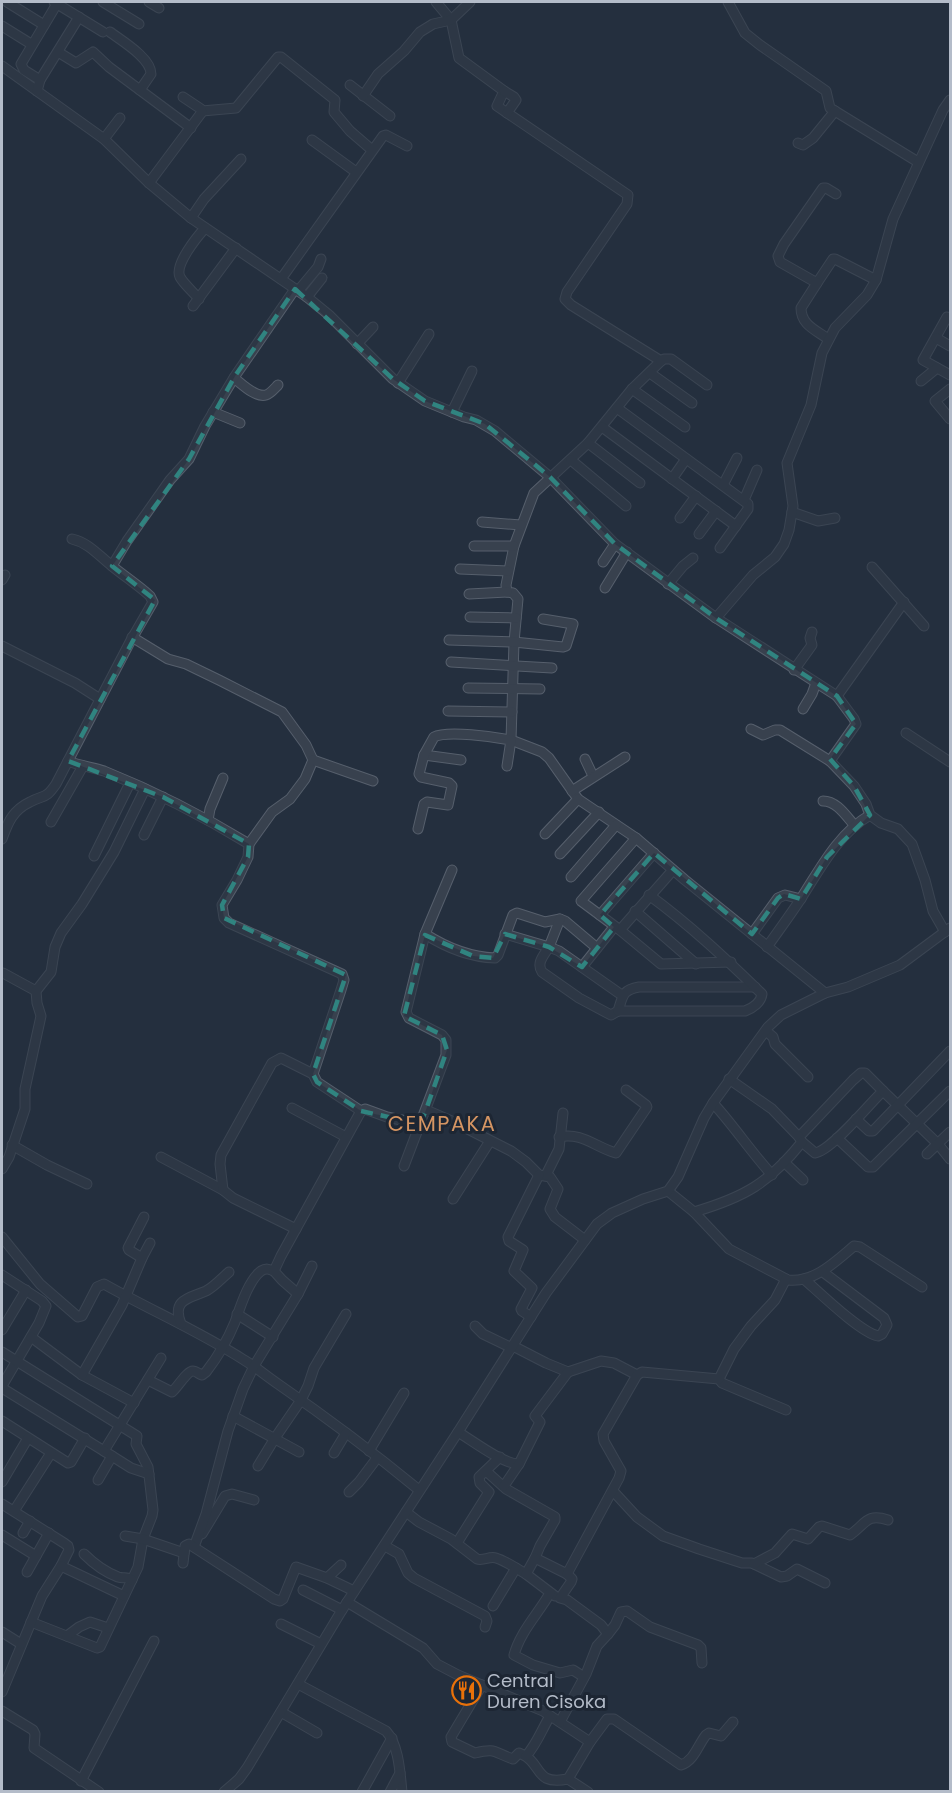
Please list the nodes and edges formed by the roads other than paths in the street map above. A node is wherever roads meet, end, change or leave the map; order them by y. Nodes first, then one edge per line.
1 (8, 2) edge
2 (56, 2) edge
3 (103, 2) edge
4 (149, 2) edge
5 (436, 2) edge
6 (470, 2) edge
7 (728, 2) edge
8 (159, 8) dead end
9 (80, 18) junction
10 (451, 20) junction
11 (139, 24) dead end
12 (44, 25) junction
13 (2, 26) edge
14 (31, 44) junction
15 (58, 52) junction
16 (2, 66) edge
17 (40, 80) junction
18 (350, 86) dead end
19 (140, 90) junction
20 (37, 91) junction
21 (183, 96) dead end
22 (363, 96) junction
23 (951, 100) edge
24 (202, 111) junction
25 (835, 111) junction
26 (390, 116) dead end
27 (120, 118) dead end
28 (941, 118) junction
29 (951, 124) edge
30 (191, 128) junction
31 (104, 139) junction
32 (312, 140) dead end
33 (798, 143) dead end
34 (407, 146) dead end
35 (372, 150) junction
36 (241, 159) dead end
37 (918, 162) junction
38 (356, 172) junction
39 (149, 183) junction
40 (836, 194) dead end
41 (191, 218) junction
42 (205, 228) junction
43 (236, 248) junction
44 (321, 259) dead end
45 (322, 278) dead end
46 (280, 279) junction
47 (876, 280) junction
48 (817, 283) junction
49 (296, 290) junction
50 (306, 297) junction
51 (951, 319) edge
52 (373, 327) dead end
53 (429, 334) dead end
54 (936, 338) junction
55 (828, 339) junction
56 (357, 344) junction
57 (951, 346) edge
58 (923, 360) junction
59 (661, 361) junction
60 (937, 368) junction
61 (472, 371) dead end
62 (650, 373) junction
63 (951, 375) edge
64 (234, 378) junction
65 (398, 383) junction
66 (278, 384) dead end
67 (706, 385) dead end
68 (632, 389) junction
69 (951, 389) edge
70 (692, 403) dead end
71 (617, 408) junction
72 (213, 412) junction
73 (452, 412) junction
74 (951, 419) edge
75 (240, 423) dead end
76 (602, 427) junction
77 (685, 427) dead end
78 (588, 444) junction
79 (737, 458) dead end
80 (686, 459) junction
81 (571, 460) junction
82 (758, 470) dead end
83 (550, 477) junction
84 (672, 479) junction
85 (640, 483) dead end
86 (723, 485) junction
87 (696, 496) junction
88 (744, 500) junction
89 (626, 506) dead end
90 (716, 511) junction
91 (792, 512) junction
92 (680, 518) dead end
93 (835, 518) dead end
94 (482, 522) dead end
95 (521, 525) junction
96 (736, 526) junction
97 (699, 534) dead end
98 (72, 539) dead end
99 (615, 544) junction
100 (474, 546) dead end
101 (514, 546) junction
102 (720, 548) dead end
103 (627, 552) junction
104 (693, 558) dead end
105 (603, 562) dead end
106 (112, 566) junction
107 (872, 567) dead end
108 (460, 569) dead end
109 (508, 571) junction
110 (668, 584) junction
111 (605, 588) dead end
112 (507, 592) junction
113 (469, 594) dead end
114 (904, 602) junction
115 (470, 617) dead end
116 (516, 618) junction
117 (716, 618) junction
118 (543, 619) dead end
119 (924, 626) dead end
120 (812, 632) dead end
121 (132, 637) junction
122 (449, 640) dead end
123 (514, 642) junction
124 (2, 646) edge
125 (451, 662) dead end
126 (513, 666) junction
127 (552, 668) dead end
128 (794, 670) junction
129 (816, 683) junction
130 (468, 688) dead end
131 (540, 689) dead end
132 (513, 690) junction
133 (837, 696) junction
134 (100, 699) junction
135 (803, 709) dead end
136 (448, 711) dead end
137 (512, 712) junction
138 (751, 729) dead end
139 (906, 733) dead end
140 (511, 740) junction
141 (424, 755) junction
142 (625, 757) dead end
143 (585, 759) dead end
144 (313, 760) junction
145 (461, 760) dead end
146 (68, 761) junction
147 (830, 761) junction
148 (951, 762) edge
149 (83, 766) junction
150 (507, 766) dead end
151 (593, 776) junction
152 (222, 778) dead end
153 (373, 782) dead end
154 (130, 783) junction
155 (145, 789) junction
156 (575, 795) junction
157 (164, 797) junction
158 (822, 801) dead end
159 (599, 812) junction
160 (870, 815) junction
161 (208, 820) junction
162 (51, 822) dead end
163 (616, 825) junction
164 (855, 826) junction
165 (418, 829) dead end
166 (545, 834) dead end
167 (144, 835) dead end
168 (636, 838) junction
169 (2, 839) edge
170 (249, 844) junction
171 (654, 853) junction
172 (560, 854) dead end
173 (94, 856) dead end
174 (452, 870) dead end
175 (673, 870) junction
176 (571, 877) dead end
177 (649, 895) junction
178 (801, 899) junction
179 (634, 911) junction
180 (600, 915) junction
181 (560, 919) junction
182 (617, 928) junction
183 (948, 930) edge
184 (425, 934) junction
185 (505, 934) junction
186 (752, 934) junction
187 (549, 947) junction
188 (767, 947) junction
189 (597, 948) junction
190 (731, 962) junction
191 (696, 963) junction
192 (582, 968) junction
193 (3, 973) edge
194 (755, 987) junction
195 (36, 991) junction
196 (825, 993) junction
197 (623, 996) junction
198 (618, 1011) junction
199 (766, 1031) junction
200 (951, 1051) edge
201 (313, 1074) junction
202 (808, 1077) dead end
203 (729, 1079) junction
204 (627, 1090) dead end
205 (883, 1091) junction
206 (951, 1091) edge
207 (714, 1103) junction
208 (897, 1104) junction
209 (292, 1108) dead end
210 (426, 1110) junction
211 (361, 1111) junction
212 (563, 1113) dead end
213 (856, 1119) junction
214 (420, 1124) junction
215 (917, 1125) junction
216 (951, 1132) edge
217 (346, 1137) junction
218 (559, 1137) junction
219 (837, 1138) junction
220 (801, 1139) junction
221 (490, 1141) junction
222 (938, 1144) junction
223 (12, 1145) junction
224 (927, 1154) dead end
225 (161, 1157) dead end
226 (951, 1159) edge
227 (784, 1162) junction
228 (404, 1166) dead end
229 (2, 1169) edge
230 (542, 1175) junction
231 (772, 1175) junction
232 (803, 1180) dead end
233 (87, 1184) dead end
234 (223, 1190) junction
235 (668, 1191) junction
236 (453, 1199) dead end
237 (694, 1212) junction
238 (144, 1217) dead end
239 (296, 1229) junction
240 (2, 1237) edge
241 (585, 1240) junction
242 (150, 1243) dead end
243 (142, 1258) junction
244 (312, 1266) dead end
245 (274, 1271) junction
246 (229, 1272) dead end
247 (823, 1272) junction
248 (2, 1277) edge
249 (804, 1278) junction
250 (786, 1279) junction
251 (922, 1287) dead end
252 (26, 1290) junction
253 (298, 1294) junction
254 (126, 1297) junction
255 (237, 1314) junction
256 (346, 1314) dead end
257 (531, 1317) junction
258 (181, 1324) junction
259 (475, 1326) dead end
260 (2, 1330) edge
261 (31, 1337) junction
262 (273, 1337) junction
263 (222, 1347) junction
264 (512, 1347) junction
265 (2, 1352) edge
266 (160, 1358) dead end
267 (16, 1361) junction
268 (254, 1366) junction
269 (568, 1372) junction
270 (82, 1375) junction
271 (637, 1375) junction
272 (719, 1378) junction
273 (148, 1380) junction
274 (2, 1387) edge
275 (404, 1393) dead end
276 (302, 1400) junction
277 (134, 1404) junction
278 (786, 1410) dead end
279 (233, 1416) junction
280 (3, 1426) edge
281 (120, 1426) junction
282 (458, 1432) junction
283 (346, 1433) junction
284 (28, 1438) junction
285 (85, 1438) junction
286 (275, 1438) junction
287 (369, 1451) junction
288 (51, 1452) junction
289 (299, 1452) dead end
290 (108, 1453) junction
291 (334, 1453) dead end
292 (500, 1457) junction
293 (377, 1458) junction
294 (519, 1464) junction
295 (258, 1467) dead end
296 (486, 1471) junction
297 (148, 1474) junction
298 (98, 1480) dead end
299 (2, 1482) edge
300 (504, 1486) junction
301 (420, 1490) junction
302 (613, 1491) junction
303 (349, 1492) dead end
304 (254, 1500) dead end
305 (2, 1504) edge
306 (14, 1511) junction
307 (406, 1512) junction
308 (30, 1521) junction
309 (888, 1521) dead end
310 (23, 1533) dead end
311 (50, 1533) junction
312 (2, 1535) edge
313 (198, 1535) junction
314 (125, 1536) dead end
315 (143, 1539) junction
316 (457, 1543) junction
317 (385, 1546) junction
318 (194, 1547) junction
319 (84, 1554) dead end
320 (36, 1556) junction
321 (535, 1558) junction
322 (754, 1564) junction
323 (341, 1565) dead end
324 (61, 1566) junction
325 (516, 1568) junction
326 (27, 1572) dead end
327 (526, 1574) junction
328 (567, 1574) junction
329 (327, 1578) junction
330 (132, 1580) junction
331 (825, 1583) dead end
332 (303, 1590) dead end
333 (354, 1591) junction
334 (550, 1593) junction
335 (124, 1596) junction
336 (560, 1598) junction
337 (344, 1606) junction
338 (493, 1606) dead end
339 (31, 1622) junction
340 (281, 1624) dead end
341 (601, 1624) junction
342 (484, 1627) dead end
343 (108, 1629) junction
344 (2, 1632) edge
345 (608, 1634) junction
346 (67, 1636) junction
347 (154, 1641) dead end
348 (21, 1644) junction
349 (321, 1644) junction
350 (597, 1646) junction
351 (702, 1663) dead end
352 (584, 1677) junction
353 (298, 1684) junction
354 (482, 1685) junction
355 (2, 1692) edge
356 (2, 1711) edge
357 (281, 1712) junction
358 (550, 1716) junction
359 (560, 1722) junction
360 (733, 1722) dead end
361 (317, 1733) dead end
362 (393, 1738) junction
363 (590, 1742) junction
364 (526, 1756) junction
365 (400, 1773) junction
366 (568, 1779) junction
367 (81, 1781) junction
368 (99, 1791) edge
369 (224, 1791) edge
370 (362, 1791) edge
371 (390, 1791) edge
372 (402, 1791) edge
373 (588, 1791) edge

1 - 12 street
2 - 9 street
2 - 12 street
3 - 11 street
4 - 8 street
5 - 10 street
6 - 10 street
7 - 25 street
9 - 15 street
9 - 19 street
10 - 22 street
10 - 59 street
12 - 14 street
13 - 14 street
14 - 17 street
15 - 17 street
15 - 19 street
16 - 20 street
17 - 20 street
18 - 22 street
19 - 30 street
20 - 31 street
21 - 24 street
22 - 26 street
23 - 28 street
24 - 30 street
24 - 35 street
25 - 33 street
25 - 37 street
27 - 31 street
28 - 29 street
28 - 37 street
30 - 39 street
31 - 39 street
32 - 38 street
34 - 35 street
35 - 38 street
36 - 41 street
37 - 47 street
38 - 46 street
39 - 41 street
40 - 48 street
41 - 42 street
42 - 43 street
42 - 43 street
43 - 46 street
44 - 49 street
45 - 50 street
46 - 49 street
47 - 48 street
47 - 55 street
48 - 55 street
49 - 50 street
49 - 64 street
50 - 56 street
51 - 54 street
52 - 56 street
53 - 65 street
54 - 57 street
54 - 58 street
55 - 91 street
56 - 65 street
58 - 60 street
58 - 60 street
59 - 62 street
59 - 67 street
60 - 63 street
61 - 73 street
62 - 68 street
62 - 70 street
64 - 66 street
64 - 72 street
65 - 73 street
68 - 71 street
68 - 77 street
69 - 74 street
71 - 76 street
71 - 80 street
72 - 75 street
72 - 106 street
73 - 83 street
76 - 78 street
76 - 84 street
78 - 81 street
78 - 85 street
79 - 86 street
80 - 84 street
80 - 86 street
81 - 83 street
81 - 89 street
82 - 88 street
83 - 95 street
83 - 99 street
84 - 87 street
86 - 88 street
87 - 90 street
87 - 92 street
88 - 96 street
90 - 96 street
90 - 97 street
91 - 93 street
91 - 117 street
94 - 95 street
95 - 101 street
96 - 102 street
98 - 106 street
99 - 103 street
99 - 105 street
100 - 101 street
101 - 109 street
103 - 110 street
103 - 111 street
104 - 110 street
106 - 121 street
107 - 114 street
108 - 109 street
109 - 112 street
110 - 117 street
112 - 113 street
112 - 116 street
114 - 119 street
114 - 133 street
115 - 116 street
116 - 123 street
117 - 128 street
118 - 123 street
120 - 128 street
121 - 134 street
121 - 144 street
122 - 123 street
123 - 126 street
124 - 134 street
125 - 126 street
126 - 127 street
126 - 132 street
128 - 129 street
129 - 133 street
129 - 135 street
130 - 132 street
131 - 132 street
132 - 137 street
133 - 147 street
134 - 146 street
136 - 137 street
137 - 140 street
138 - 147 street
139 - 148 street
140 - 141 street
140 - 150 street
140 - 156 street
141 - 145 street
141 - 165 street
142 - 151 street
143 - 151 street
144 - 153 street
144 - 170 street
146 - 149 street
146 - 169 street
147 - 160 street
149 - 154 street
149 - 162 street
151 - 156 street
152 - 161 street
154 - 155 street
154 - 173 street
155 - 157 street
155 - 195 street
156 - 159 street
156 - 166 street
157 - 161 street
157 - 167 street
158 - 164 street
159 - 163 street
159 - 172 street
160 - 164 street
160 - 183 street
161 - 170 street
163 - 168 street
163 - 176 street
164 - 178 street
168 - 171 street
168 - 180 street
170 - 201 street
171 - 175 street
171 - 180 street
174 - 184 street
175 - 177 street
175 - 186 street
177 - 179 street
177 - 190 street
178 - 186 street
178 - 188 street
179 - 182 street
179 - 191 street
180 - 182 street
181 - 185 street
181 - 187 street
181 - 189 street
182 - 189 street
182 - 191 street
183 - 196 street
184 - 185 street
184 - 210 street
185 - 187 street
186 - 188 street
187 - 192 street
187 - 198 street
188 - 196 street
189 - 192 street
190 - 191 street
190 - 194 street
192 - 197 street
193 - 195 street
194 - 197 street
194 - 198 street
195 - 223 street
196 - 199 street
197 - 198 street
199 - 202 street
199 - 203 street
200 - 208 street
201 - 211 street
201 - 234 street
203 - 207 street
203 - 220 street
204 - 218 street
205 - 208 street
205 - 213 street
205 - 220 street
206 - 215 street
207 - 231 street
207 - 235 street
208 - 213 street
208 - 215 street
209 - 217 street
210 - 214 street
210 - 221 street
211 - 214 street
211 - 217 street
212 - 218 street
213 - 219 street
214 - 228 street
215 - 219 street
215 - 222 street
216 - 222 street
217 - 239 street
218 - 230 street
219 - 220 street
220 - 227 street
221 - 230 street
221 - 236 street
222 - 224 street
222 - 226 street
223 - 229 street
223 - 233 street
225 - 234 street
227 - 231 street
227 - 232 street
230 - 241 street
230 - 257 street
231 - 237 street
234 - 239 street
235 - 237 street
235 - 241 street
237 - 250 street
238 - 243 street
239 - 245 street
240 - 254 street
241 - 257 street
242 - 243 street
243 - 254 street
244 - 253 street
245 - 253 street
245 - 255 street
246 - 258 street
247 - 249 street
247 - 249 street
247 - 251 street
248 - 252 street
249 - 250 street
250 - 272 street
252 - 260 street
252 - 261 street
253 - 262 street
254 - 258 street
254 - 270 street
255 - 262 street
255 - 263 street
256 - 276 street
257 - 264 street
258 - 263 street
259 - 264 street
261 - 267 street
261 - 270 street
262 - 268 street
263 - 268 street
263 - 273 street
264 - 269 street
264 - 282 street
265 - 267 street
266 - 273 street
267 - 274 street
267 - 281 street
268 - 276 street
268 - 279 street
269 - 271 street
269 - 294 street
270 - 277 street
271 - 272 street
271 - 302 street
272 - 278 street
273 - 277 street
274 - 285 street
275 - 287 street
276 - 283 street
276 - 286 street
277 - 281 street
279 - 286 street
279 - 313 street
280 - 284 street
281 - 290 street
281 - 297 street
282 - 292 street
282 - 301 street
283 - 287 street
283 - 291 street
284 - 288 street
284 - 299 street
285 - 288 street
285 - 290 street
286 - 289 street
286 - 295 street
287 - 293 street
288 - 306 street
290 - 297 street
290 - 298 street
292 - 294 street
292 - 296 street
293 - 301 street
293 - 303 street
294 - 300 street
296 - 300 street
296 - 316 street
297 - 315 street
300 - 321 street
301 - 307 street
302 - 322 street
302 - 328 street
304 - 313 street
305 - 306 street
306 - 308 street
307 - 316 street
307 - 317 street
308 - 310 street
308 - 311 street
309 - 322 street
311 - 320 street
311 - 324 street
312 - 320 street
313 - 318 street
314 - 315 street
315 - 318 street
315 - 330 street
316 - 325 street
317 - 333 street
317 - 342 street
318 - 329 street
319 - 330 street
320 - 326 street
321 - 327 street
321 - 328 street
322 - 331 street
323 - 329 street
324 - 335 street
324 - 339 street
325 - 327 street
325 - 338 street
327 - 334 street
328 - 336 street
329 - 333 street
330 - 335 street
332 - 337 street
333 - 337 street
334 - 336 street
334 - 352 street
335 - 343 street
336 - 341 street
337 - 349 street
337 - 354 street
339 - 346 street
339 - 348 street
340 - 349 street
341 - 345 street
341 - 350 street
343 - 346 street
343 - 346 street
344 - 348 street
345 - 350 street
345 - 351 street
347 - 367 street
348 - 355 street
349 - 353 street
350 - 352 street
352 - 359 street
353 - 357 street
353 - 362 street
354 - 358 street
354 - 364 street
356 - 367 street
357 - 361 street
357 - 369 street
358 - 359 street
358 - 364 street
359 - 363 street
360 - 363 street
362 - 365 street
362 - 370 street
363 - 366 street
364 - 366 street
365 - 371 street
365 - 372 street
366 - 373 street
367 - 368 street

